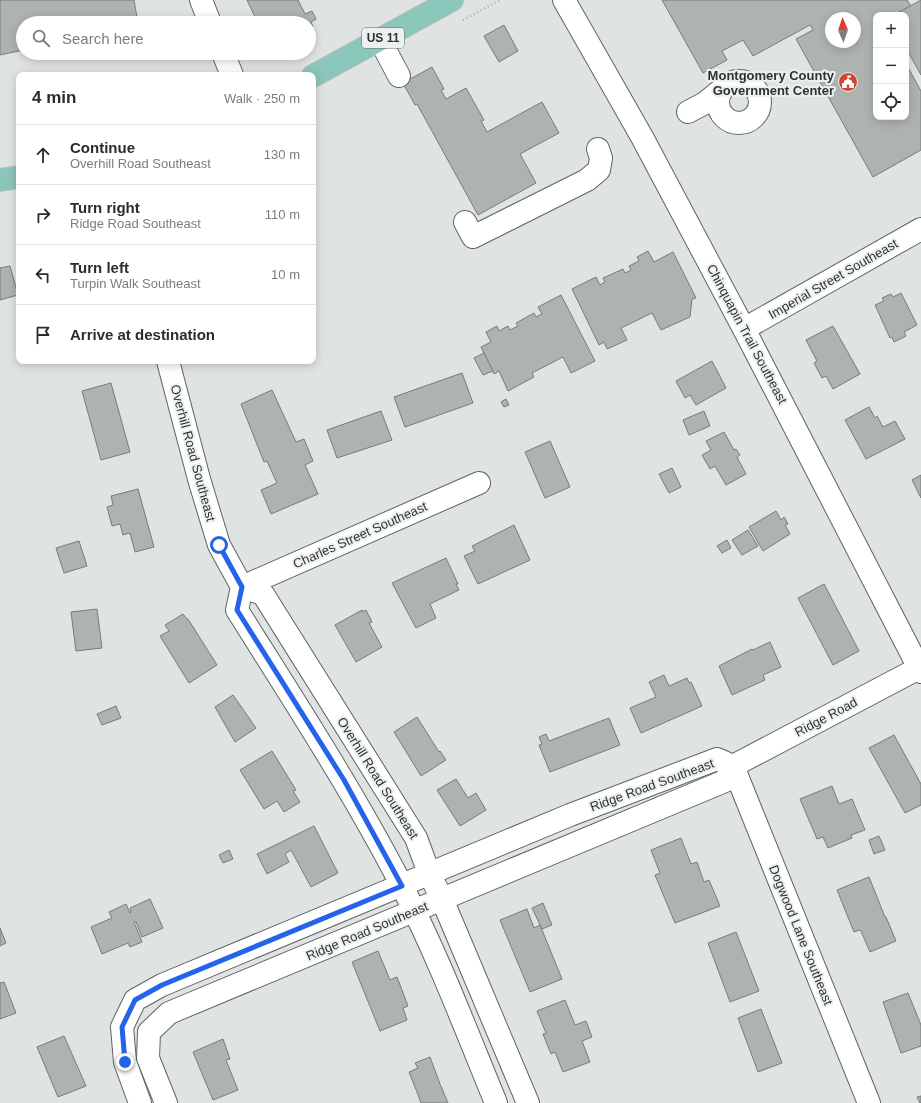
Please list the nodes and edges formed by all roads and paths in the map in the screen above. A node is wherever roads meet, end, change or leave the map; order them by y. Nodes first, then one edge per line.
1 (201, 0) edge
2 (452, 0) edge
3 (500, 0) edge
4 (564, 0) edge
5 (207, 16) edge
6 (464, 20) dead end
7 (380, 40) junction
8 (226, 60) edge
9 (231, 72) edge
10 (316, 74) edge
11 (400, 76) dead end
12 (721, 90) junction
13 (724, 117) junction
14 (598, 149) dead end
15 (16, 177) edge
16 (0, 180) edge
17 (465, 222) dead end
18 (921, 228) edge
19 (744, 329) junction
20 (169, 364) edge
21 (479, 483) dead end
22 (242, 587) junction
23 (920, 670) edge
24 (733, 766) junction
25 (430, 873) junction
26 (402, 886) junction
27 (442, 899) junction
28 (414, 911) junction
29 (140, 1103) edge
30 (166, 1103) edge
31 (496, 1103) edge
32 (528, 1103) edge
33 (869, 1103) edge

1 - 5 street
2 - 7 main road, US 11
3 - 6 path
4 - 19 street, Chinquapin Trail Southeast
7 - 10 main road, US 11
7 - 11 street
8 - 9 street
12 - 13 street
12 - 13 street
12 - 13 street
14 - 17 street
15 - 16 main road
18 - 19 street, Imperial Street Southeast
19 - 23 street, Chinquapin Trail Southeast
20 - 22 street, Overhill Road Southeast
21 - 22 street, Charles Street Southeast
22 - 25 street, Overhill Road Southeast
22 - 26 street
23 - 24 street, Ridge Road
24 - 25 street, Ridge Road Southeast
24 - 27 street, Ridge Road Southeast
24 - 33 street, Dogwood Lane Southeast
25 - 26 street, Ridge Road Southeast
25 - 27 street, Overhill Road Southeast
26 - 28 street
26 - 29 street, Ridge Road Southeast
27 - 28 street, Ridge Road Southeast
27 - 32 street, Overhill Road Southeast
28 - 30 street, Ridge Road Southeast
28 - 31 street

